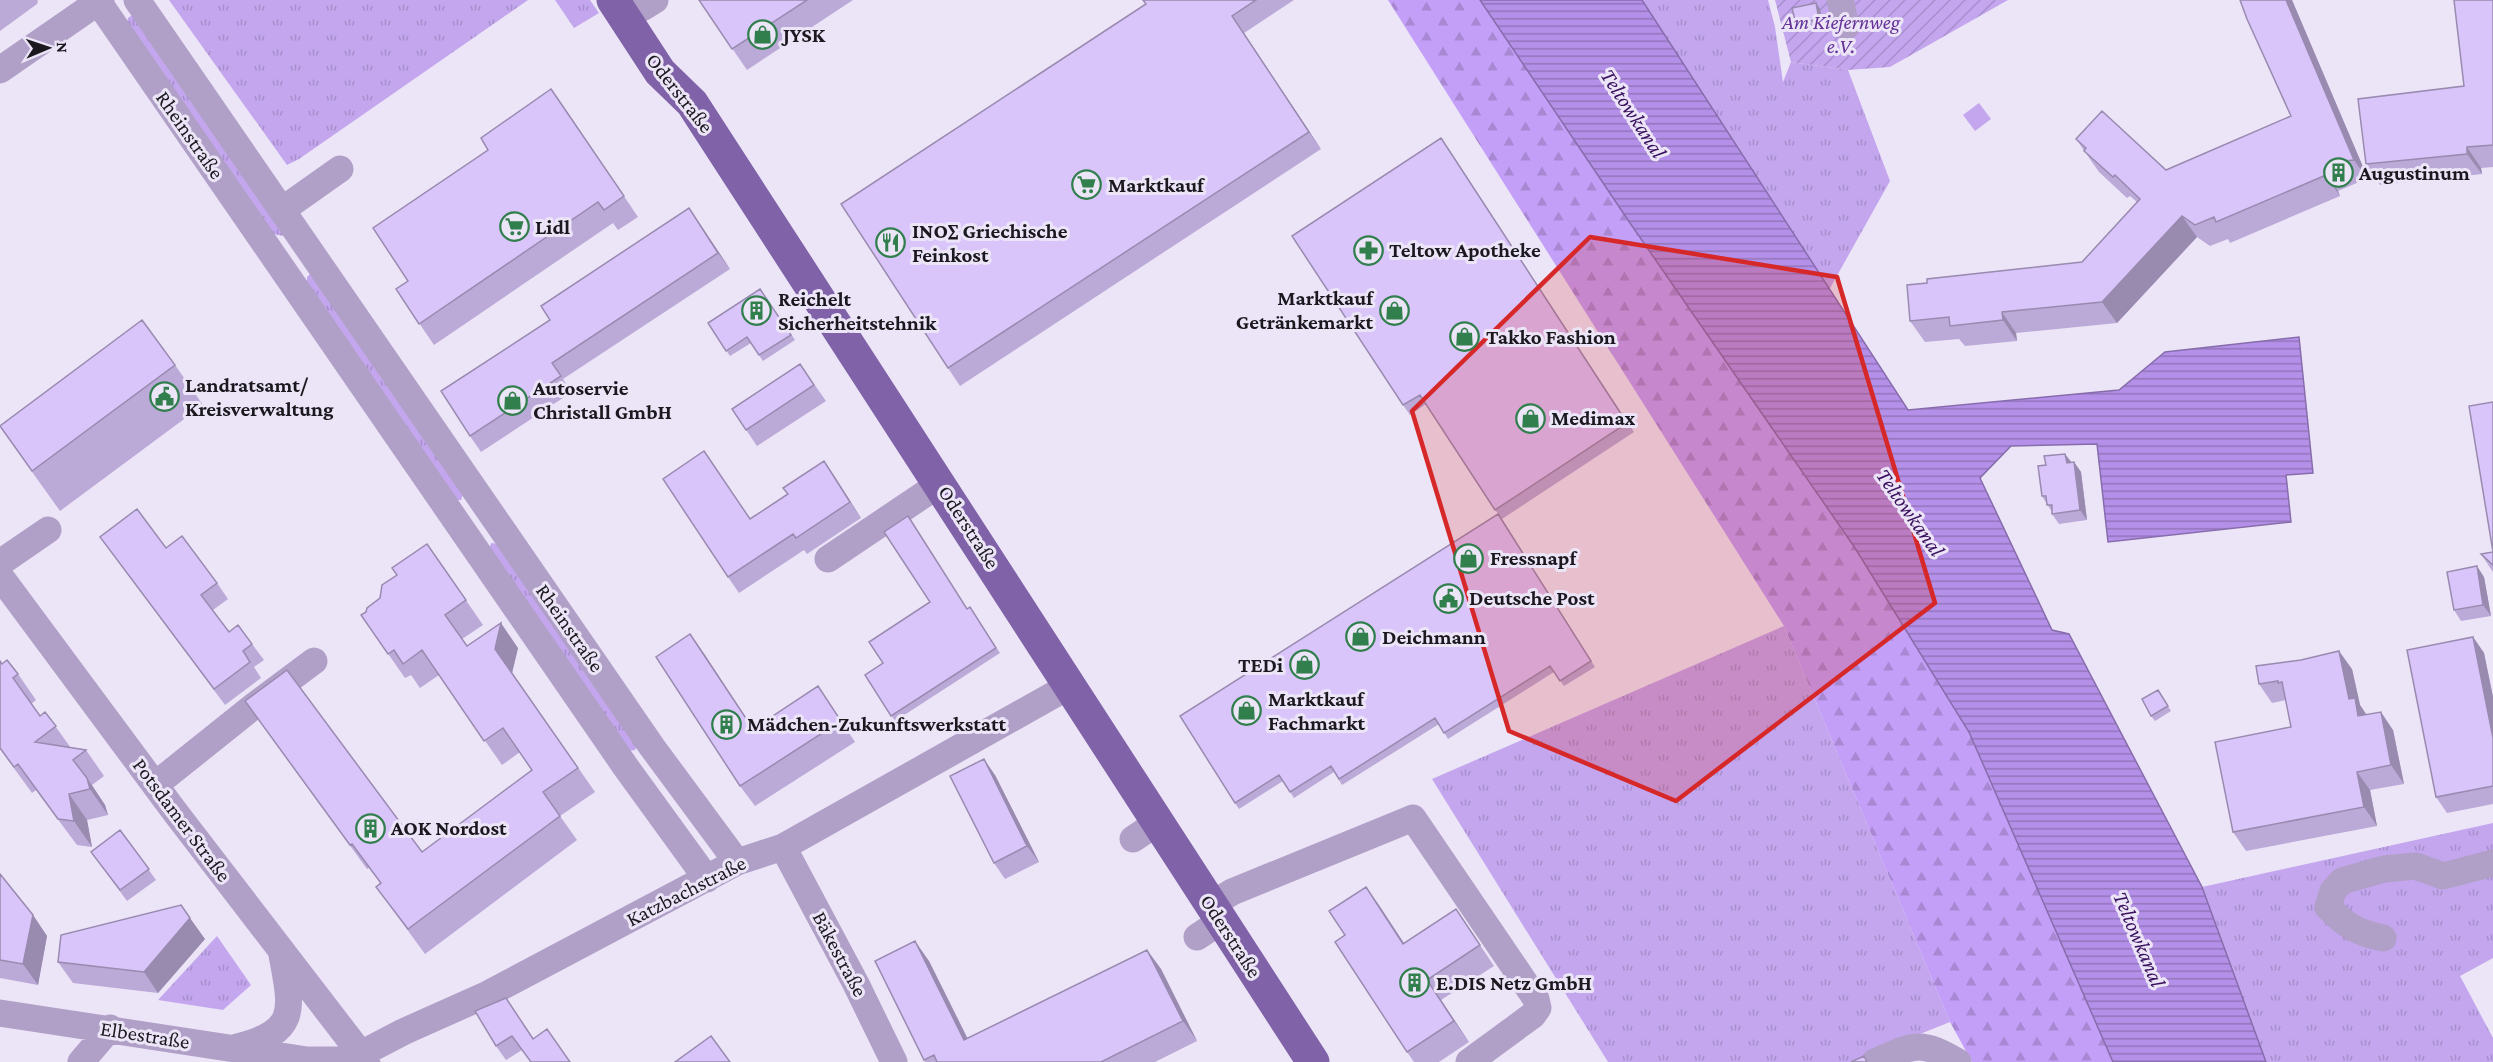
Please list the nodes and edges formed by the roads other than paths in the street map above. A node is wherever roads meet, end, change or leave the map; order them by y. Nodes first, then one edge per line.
1 (137, 0) edge
2 (1840, 0) edge
3 (99, 1) edge
4 (631, 9) edge
5 (1846, 26) dead end
6 (0, 70) edge
7 (340, 169) dead end
8 (282, 210) junction
9 (309, 250) junction
10 (282, 268) junction
11 (941, 483) junction
12 (488, 508) junction
13 (461, 527) junction
14 (48, 530) dead end
15 (828, 559) dead end
16 (0, 563) edge
17 (0, 576) edge
18 (314, 661) dead end
19 (1071, 685) junction
20 (652, 747) junction
21 (625, 766) junction
22 (155, 785) junction
23 (783, 847) junction
24 (737, 862) junction
25 (2493, 863) edge
26 (707, 879) junction
27 (1210, 921) junction
28 (2383, 938) dead end
29 (281, 951) junction
30 (0, 1013) edge
31 (110, 1028) junction
32 (230, 1049) junction
33 (193, 1052) edge
34 (364, 1058) edge
35 (81, 1062) edge
36 (894, 1062) edge
37 (1313, 1062) edge
38 (1468, 1062) edge
39 (1875, 1062) edge
40 (1958, 1062) edge

1 - 8 street, Rheinstraße
2 - 5 street
3 - 6 street
3 - 10 street, Rheinstraße
4 - 11 main road, Oderstraße
7 - 8 street
8 - 9 street, Rheinstraße
9 - 10 street
9 - 12 street, Rheinstraße
10 - 13 street, Rheinstraße
11 - 15 street
11 - 19 main road, Oderstraße
12 - 13 street
12 - 20 street, Rheinstraße
13 - 21 street, Rheinstraße
14 - 16 street
17 - 22 street, Potsdamer Straße
18 - 22 street
19 - 23 street, Katzbachstraße
19 - 27 main road, Oderstraße
20 - 21 street
20 - 24 street, Rheinstraße
21 - 26 street, Rheinstraße
22 - 29 street, Potsdamer Straße
23 - 24 street, Katzbachstraße
23 - 36 street, Bäkestraße
24 - 26 street, Katzbachstraße
25 - 28 street
26 - 34 street, Katzbachstraße
27 - 37 main road, Oderstraße
27 - 38 street
29 - 32 street
29 - 34 street, Potsdamer Straße
30 - 31 street, Elbestraße
31 - 33 street, Elbestraße
31 - 35 street
32 - 33 street, Elbestraße
32 - 34 street, Elbestraße
39 - 40 street

